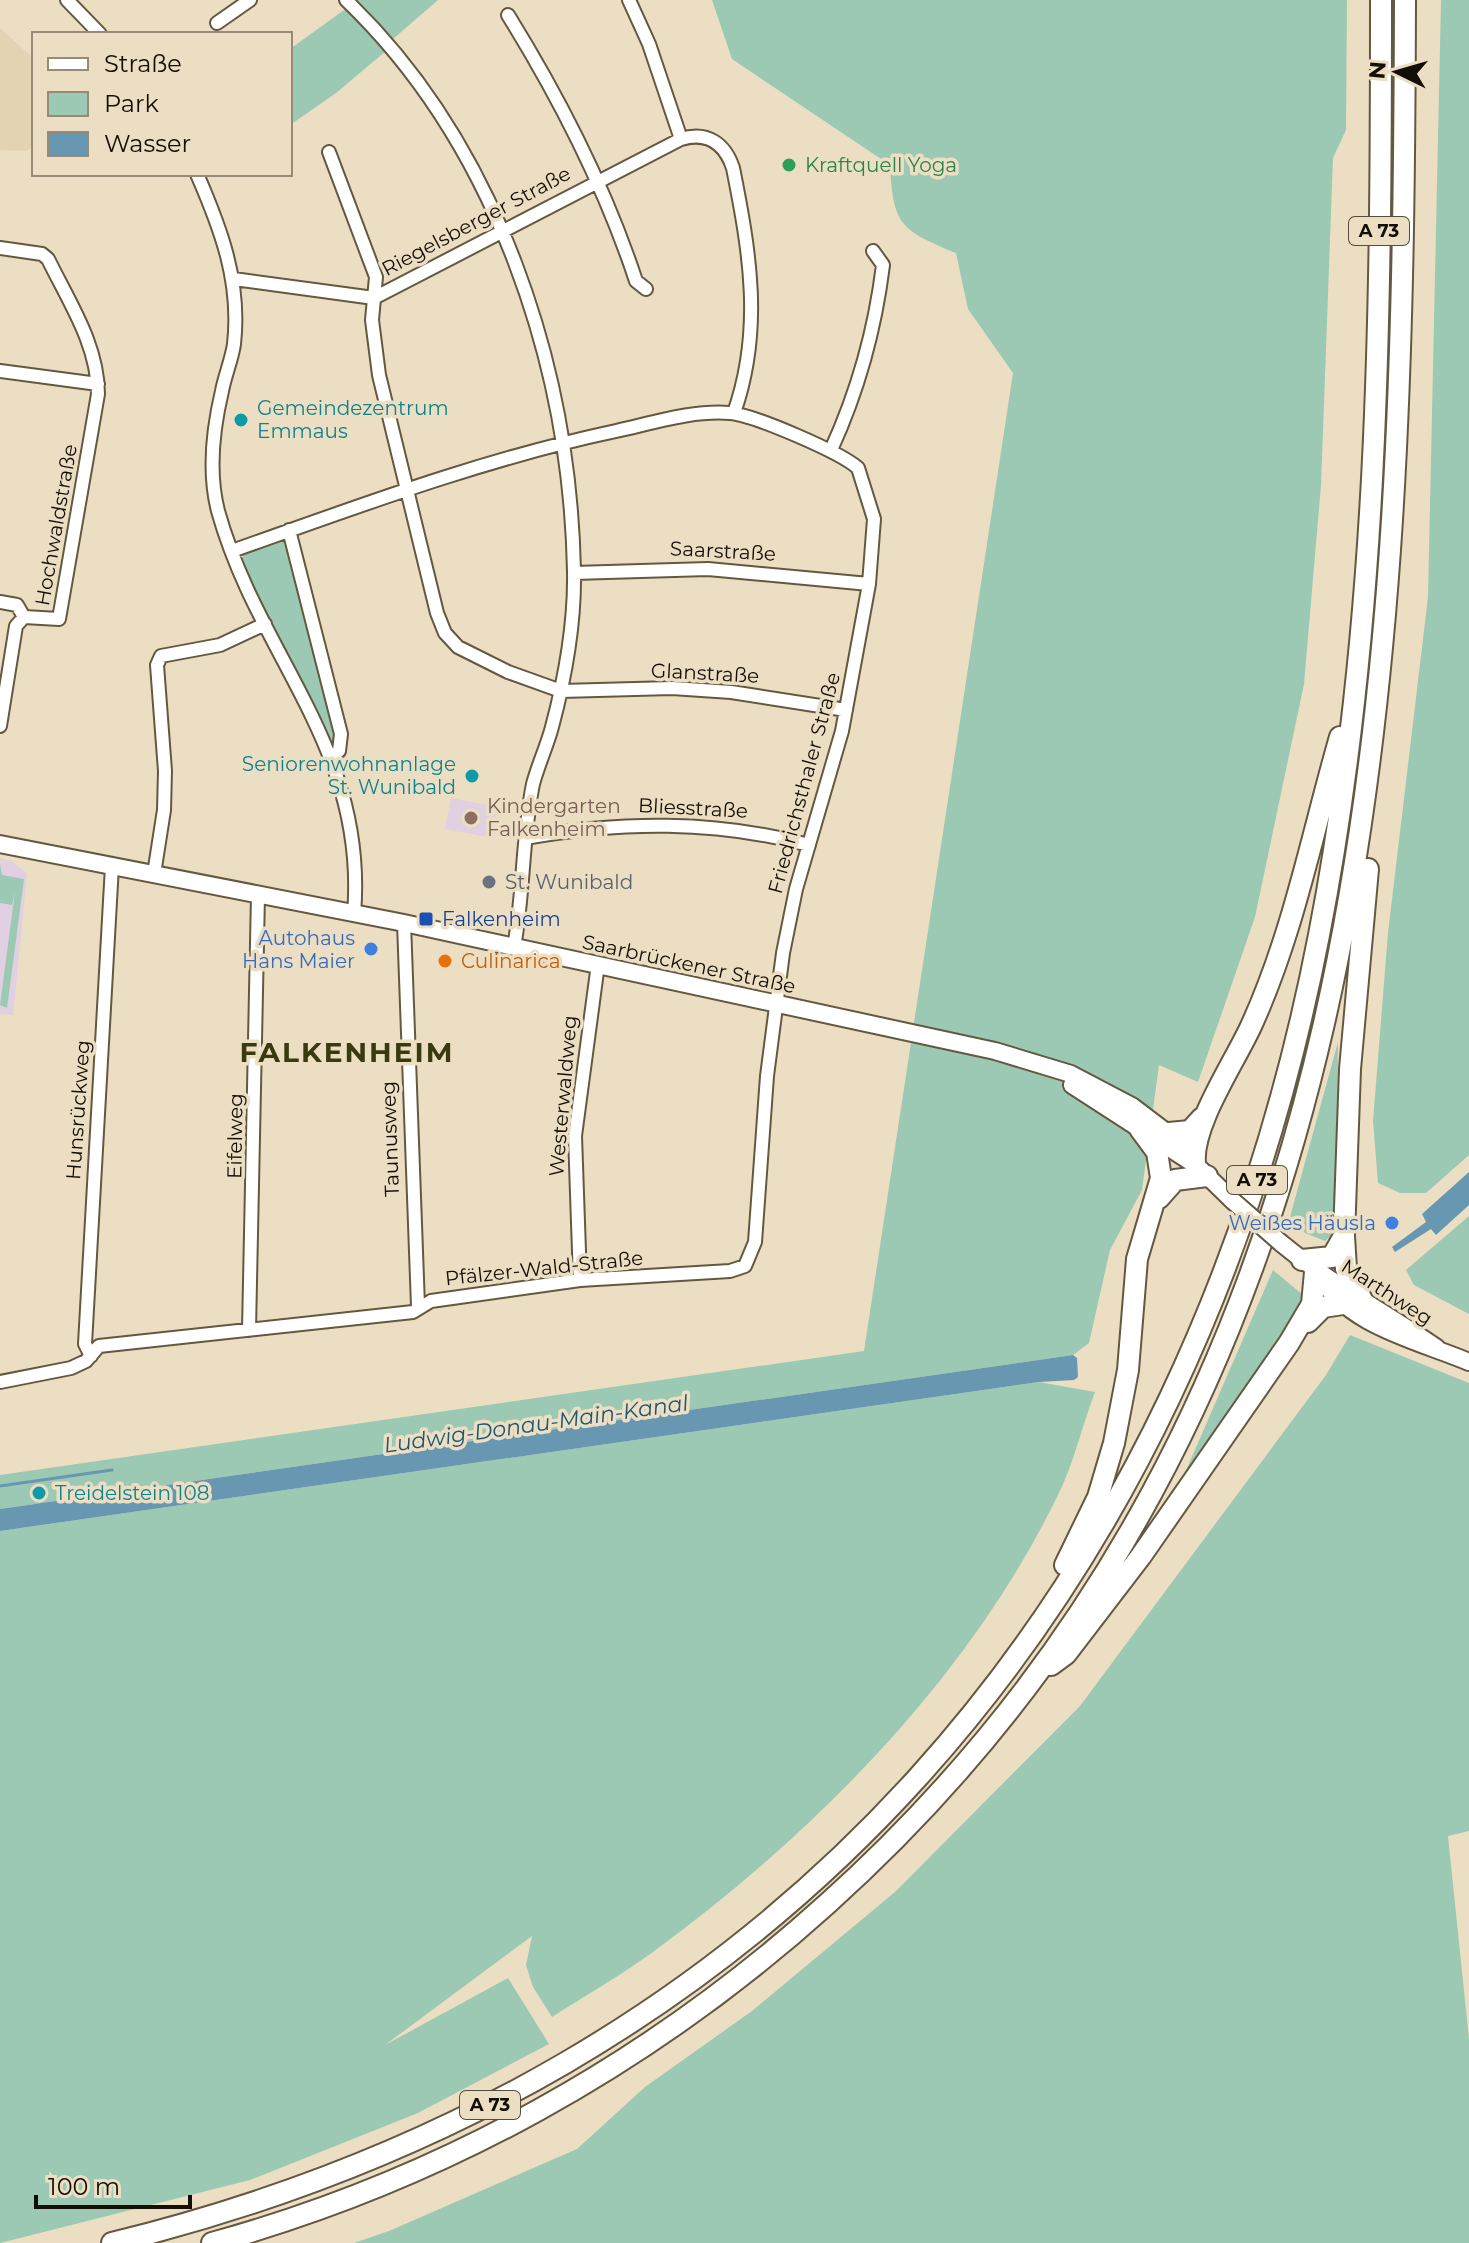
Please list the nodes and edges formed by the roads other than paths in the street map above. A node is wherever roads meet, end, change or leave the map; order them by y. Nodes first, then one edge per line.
1 (67, 0) edge
2 (250, 0) edge
3 (629, 0) edge
4 (1381, 0) edge
5 (1405, 0) edge
6 (349, 3) edge
7 (508, 15) dead end
8 (217, 23) dead end
9 (98, 32) edge
10 (681, 139) junction
11 (329, 152) dead end
12 (198, 176) edge
13 (595, 181) junction
14 (502, 229) junction
15 (0, 248) edge
16 (873, 251) dead end
17 (234, 279) junction
18 (646, 289) dead end
19 (374, 298) junction
20 (0, 371) edge
21 (98, 384) junction
22 (734, 413) junction
23 (563, 442) junction
24 (831, 450) junction
25 (408, 488) junction
26 (289, 530) junction
27 (232, 551) junction
28 (574, 573) junction
29 (869, 584) junction
30 (0, 602) edge
31 (24, 617) junction
32 (265, 624) junction
33 (1356, 683) junction
34 (561, 691) junction
35 (846, 710) junction
36 (0, 726) edge
37 (332, 755) junction
38 (1367, 798) junction
39 (525, 838) junction
40 (0, 844) edge
41 (809, 845) junction
42 (112, 866) junction
43 (154, 874) junction
44 (258, 895) junction
45 (354, 914) junction
46 (404, 923) junction
47 (514, 947) junction
48 (598, 964) junction
49 (776, 1003) junction
50 (1039, 1064) junction
51 (1210, 1109) junction
52 (1140, 1129) junction
53 (1169, 1133) junction
54 (1201, 1170) junction
55 (1155, 1205) junction
56 (1344, 1236) junction
57 (1308, 1266) junction
58 (580, 1280) junction
59 (418, 1306) junction
60 (1359, 1306) junction
61 (249, 1330) junction
62 (1289, 1343) junction
63 (91, 1356) junction
64 (1469, 1362) edge
65 (0, 1382) edge
66 (1034, 1634) junction
67 (1029, 1682) junction
68 (112, 2243) edge
69 (212, 2243) edge

1 - 9 street
2 - 8 street
3 - 10 street
4 - 33 highway, A 73
5 - 38 highway, A 73
6 - 14 street
7 - 13 street, Riegelsberger Straße
10 - 13 street, Riegelsberger Straße
10 - 22 street
11 - 19 street
12 - 17 street
13 - 14 street, Riegelsberger Straße
13 - 18 street, Riegelsberger Straße
14 - 19 street, Riegelsberger Straße
14 - 23 street
15 - 21 street, Hochwaldstraße
16 - 24 street
17 - 19 street, Riegelsberger Straße
17 - 27 street
19 - 25 street
20 - 21 street
21 - 31 street, Hochwaldstraße
22 - 23 street, Friedrichsthaler Straße
22 - 24 street, Friedrichsthaler Straße
23 - 25 street, Friedrichsthaler Straße
23 - 28 street
24 - 29 street, Friedrichsthaler Straße
25 - 26 street, Friedrichsthaler Straße
25 - 34 street
26 - 27 street, Friedrichsthaler Straße
26 - 37 street
27 - 32 street
28 - 29 street, Saarstraße
28 - 34 street
29 - 35 street, Friedrichsthaler Straße
30 - 31 street
31 - 36 street, Hochwaldstraße
32 - 37 street
32 - 43 street
33 - 51 highway
33 - 66 highway, A 73
34 - 35 street, Glanstraße
34 - 39 street
35 - 41 street, Friedrichsthaler Straße
37 - 45 street
38 - 56 highway, A 73
38 - 67 highway, A 73
39 - 41 street, Bliesstraße
39 - 47 street
40 - 42 main road, Saarbrückener Straße
41 - 49 street, Friedrichsthaler Straße
42 - 43 main road, Saarbrückener Straße
42 - 63 street, Hunsrückweg
43 - 44 main road, Saarbrückener Straße
44 - 45 main road, Saarbrückener Straße
44 - 61 street, Eifelweg
45 - 46 main road, Saarbrückener Straße
46 - 47 main road, Saarbrückener Straße
46 - 59 street, Taunusweg
47 - 48 main road, Saarbrückener Straße
48 - 49 main road, Saarbrückener Straße
48 - 58 street, Westerwaldweg
49 - 50 main road, Saarbrückener Straße
49 - 58 street, Pfälzer-Wald-Straße
50 - 52 main road, Saarbrückener Straße
50 - 53 main road, Saarbrückener Straße
51 - 53 highway
51 - 54 highway
52 - 54 main road, Saarbrückener Straße
52 - 55 highway, A 73
53 - 54 main road, Saarbrückener Straße
54 - 55 highway, A 73
54 - 57 main road, Marthweg, bridge
55 - 66 highway, A 73
56 - 57 highway
56 - 60 highway, A 73
57 - 60 main road, Marthweg
57 - 62 highway
58 - 59 street, Pfälzer-Wald-Straße
59 - 61 street, Pfälzer-Wald-Straße
60 - 62 highway
60 - 64 main road, Marthweg
61 - 63 street, Pfälzer-Wald-Straße
62 - 67 highway
63 - 65 street, Pfälzer-Wald-Straße
66 - 68 highway, A 73
67 - 69 highway, A 73

